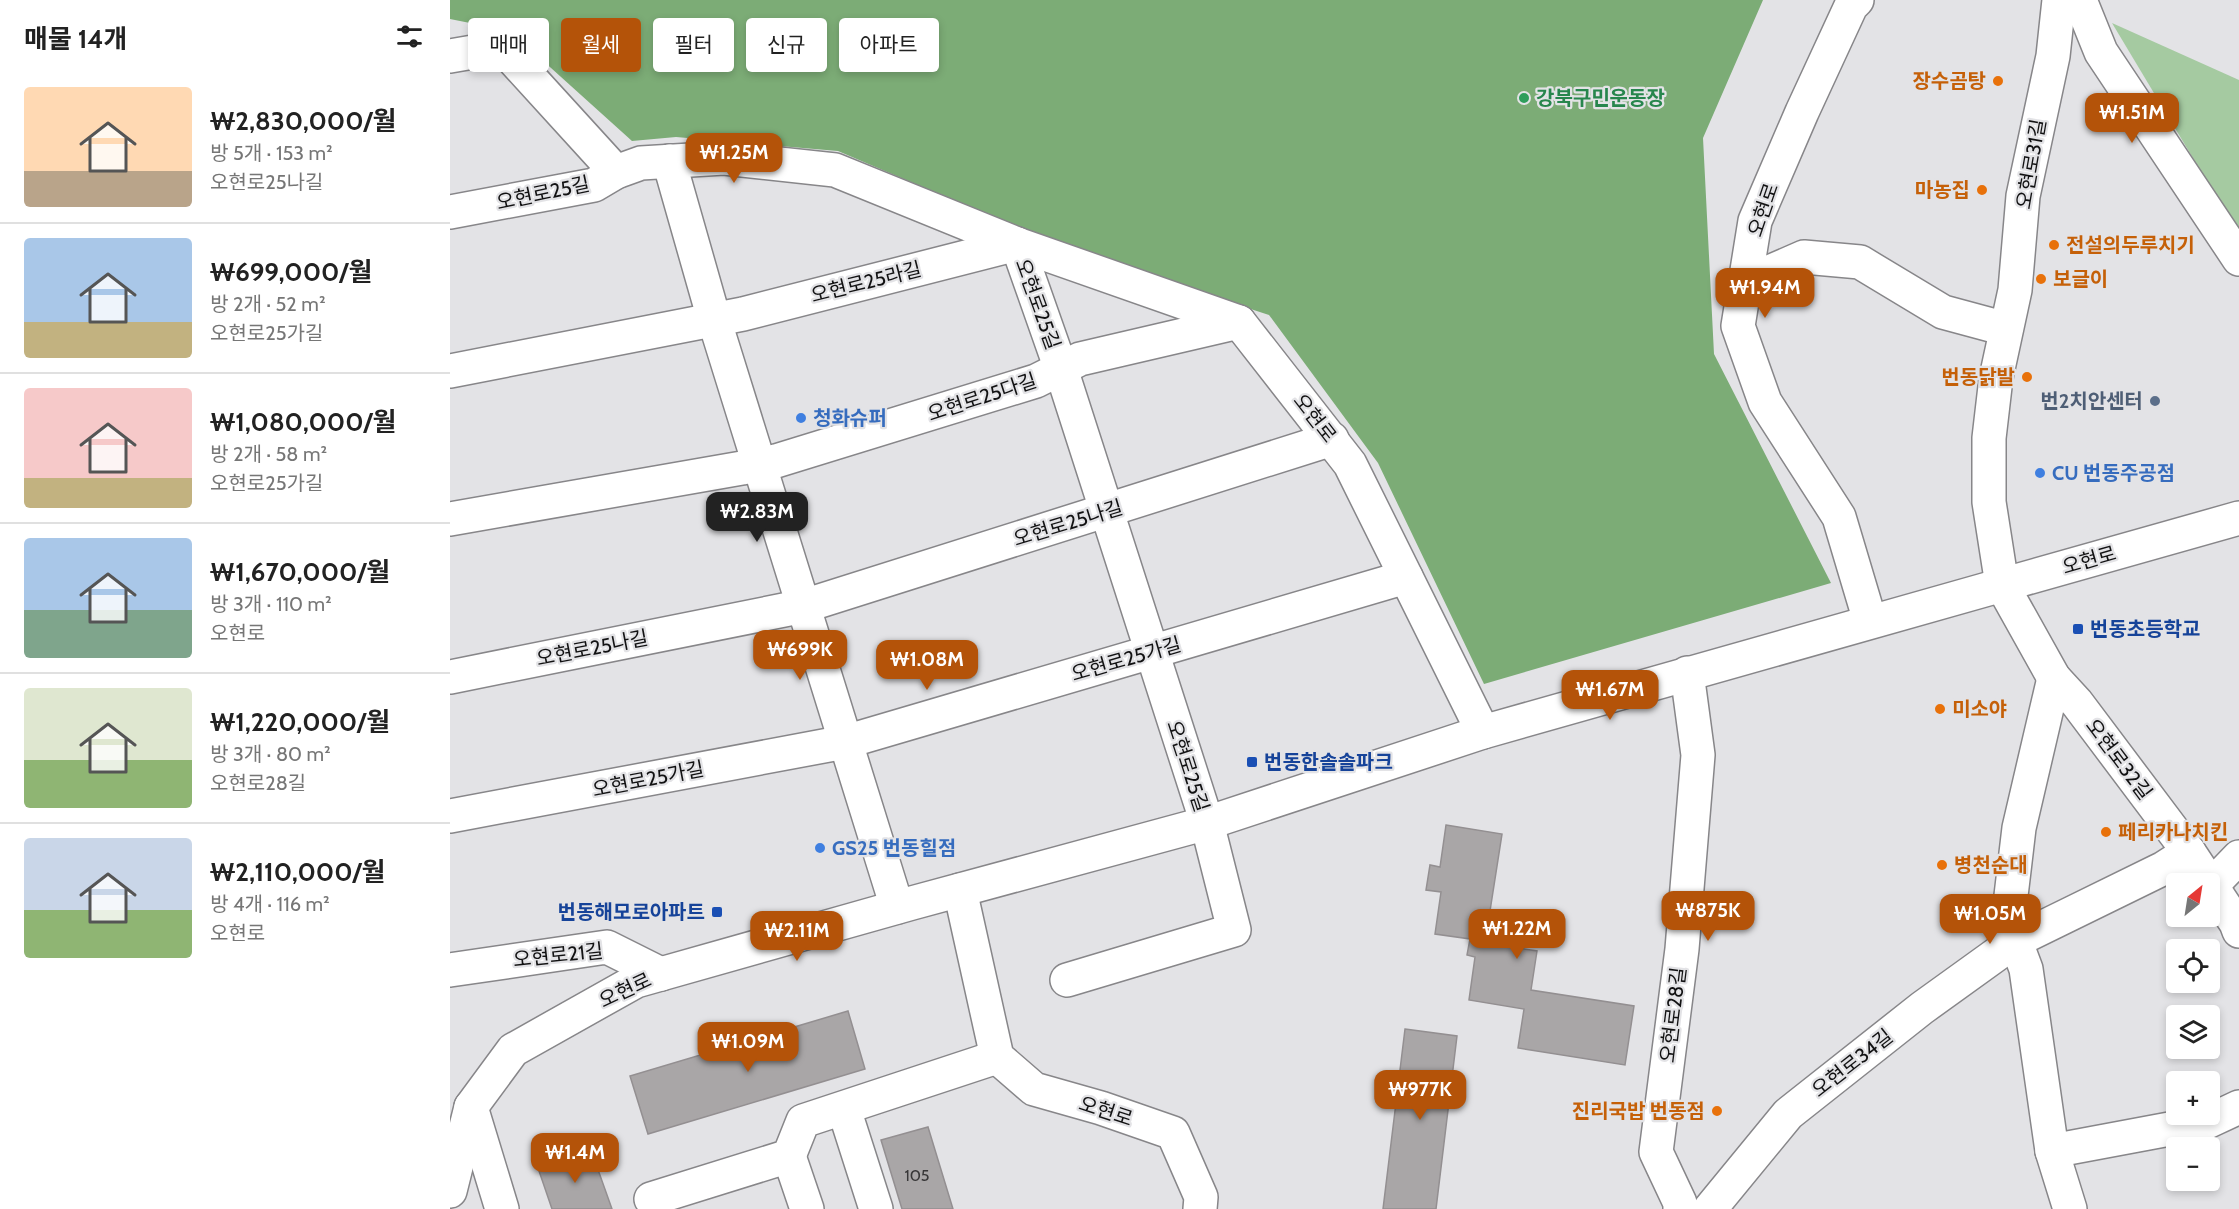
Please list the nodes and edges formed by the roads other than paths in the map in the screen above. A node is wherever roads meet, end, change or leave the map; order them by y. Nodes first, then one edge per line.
1 (1857, 0) edge
2 (2059, 0) edge
3 (2080, 0) edge
4 (450, 56) edge
5 (669, 161) junction
6 (616, 172) junction
7 (450, 212) edge
8 (1017, 244) junction
9 (2239, 259) edge
10 (1744, 282) junction
11 (714, 319) junction
12 (1239, 322) junction
13 (2006, 329) junction
14 (1061, 369) junction
15 (450, 371) edge
16 (1332, 439) junction
17 (759, 465) junction
18 (1107, 511) junction
19 (450, 519) edge
20 (2238, 523) edge
21 (1406, 577) junction
22 (2002, 585) junction
23 (804, 606) junction
24 (1870, 621) junction
25 (1152, 652) junction
26 (1687, 673) junction
27 (450, 677) edge
28 (2054, 678) junction
29 (1482, 732) junction
30 (845, 742) junction
31 (450, 816) edge
32 (1207, 823) junction
33 (2189, 852) junction
34 (2239, 857) edge
35 (2203, 873) edge
36 (2220, 877) edge
37 (960, 890) junction
38 (2220, 899) edge
39 (897, 907) junction
40 (2239, 932) edge
41 (2015, 941) junction
42 (450, 970) edge
43 (661, 974) junction
44 (1067, 980) dead end
45 (997, 1057) junction
46 (471, 1107) junction
47 (2239, 1107) edge
48 (844, 1109) junction
49 (2052, 1150) junction
50 (789, 1156) junction
51 (450, 1191) edge
52 (651, 1199) dead end
53 (502, 1209) edge
54 (807, 1209) edge
55 (876, 1209) edge
56 (1200, 1209) edge
57 (1680, 1209) edge
58 (1710, 1209) edge
59 (2070, 1209) edge

1 - 10 street, 오현로
2 - 13 street, 오현로31길
3 - 9 street
4 - 6 street
5 - 6 street, 오현로25길
5 - 8 street, 오현로25길
5 - 11 street
6 - 7 street, 오현로25길
8 - 11 street, 오현로25라길
8 - 12 street
8 - 14 street, 오현로25길
10 - 13 street
10 - 24 street, 오현로
11 - 15 street, 오현로25라길
11 - 17 street
12 - 14 street, 오현로25다길
12 - 16 street, 오현로
13 - 22 street, 오현로31길
14 - 17 street, 오현로25다길
14 - 18 street, 오현로25길
16 - 18 street, 오현로25나길
16 - 21 street, 오현로
17 - 19 street, 오현로25다길
17 - 23 street
18 - 23 street, 오현로25나길
18 - 25 street, 오현로25길
20 - 22 street, 오현로
21 - 25 street, 오현로25가길
21 - 29 street, 오현로
22 - 24 street, 오현로
22 - 28 street, 오현로32길
23 - 27 street, 오현로25나길
23 - 30 street
24 - 26 street, 오현로
25 - 30 street, 오현로25가길
25 - 32 street, 오현로25길
26 - 29 street, 오현로
26 - 57 street, 오현로28길
28 - 33 street, 오현로32길
28 - 41 street
29 - 32 street, 오현로
30 - 31 street, 오현로25가길
30 - 39 street
32 - 37 street, 오현로
32 - 44 street
33 - 35 street, 오현로32길
33 - 41 street, 오현로34길
34 - 36 street
37 - 39 street, 오현로
37 - 45 street
38 - 40 street, 오현로32길
39 - 43 street, 오현로
41 - 49 street
41 - 58 street, 오현로34길
42 - 43 street, 오현로21길
43 - 46 street, 오현로
45 - 48 street
45 - 56 street, 오현로
46 - 51 street, 오현로
46 - 53 street
47 - 49 street
48 - 50 street
48 - 55 street
49 - 59 street
50 - 52 street
50 - 54 street

